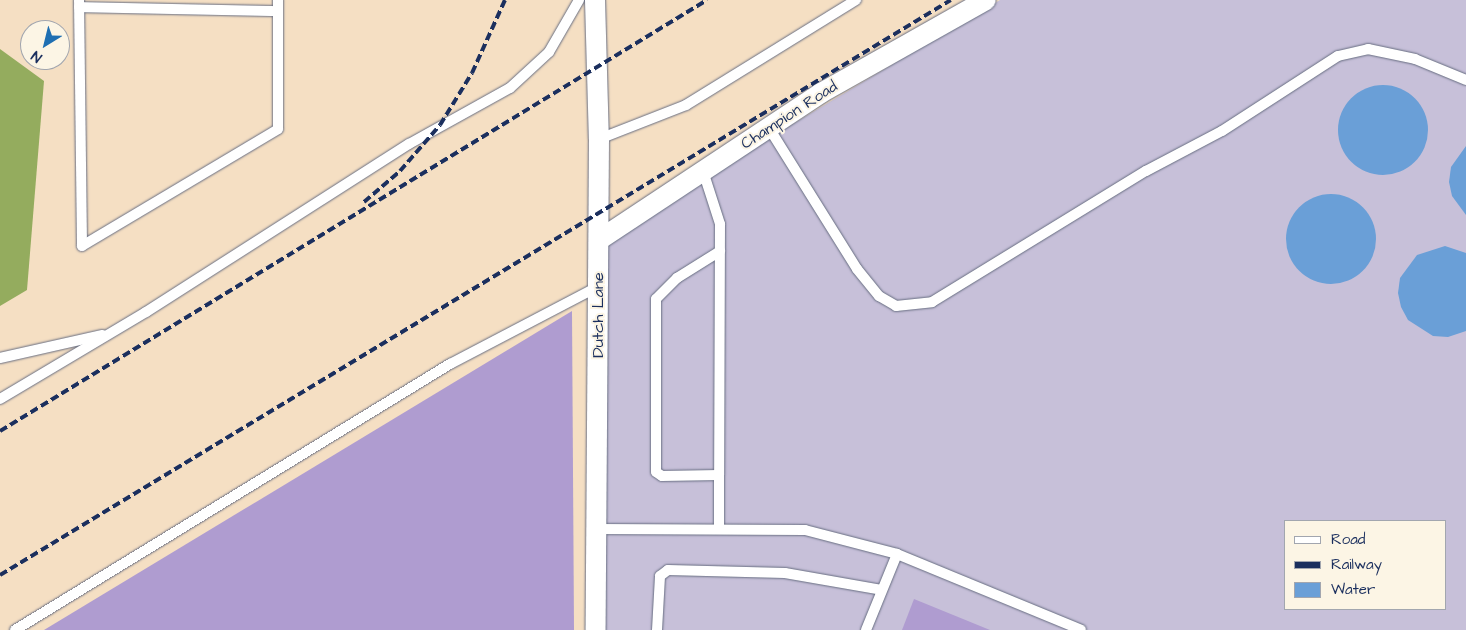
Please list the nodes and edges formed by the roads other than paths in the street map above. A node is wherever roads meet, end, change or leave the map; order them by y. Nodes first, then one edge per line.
1 (579, 0) edge
2 (595, 0) edge
3 (856, 0) edge
4 (986, 0) edge
5 (79, 4) edge
6 (278, 5) edge
7 (1466, 80) edge
8 (769, 128) junction
9 (599, 139) junction
10 (703, 171) junction
11 (599, 240) junction
12 (720, 251) junction
13 (599, 286) junction
14 (113, 332) junction
15 (0, 358) edge
16 (0, 399) edge
17 (719, 475) junction
18 (718, 529) junction
19 (596, 530) junction
20 (897, 554) junction
21 (882, 590) junction
22 (15, 630) edge
23 (596, 630) edge
24 (656, 630) edge
25 (866, 630) edge
26 (1081, 630) edge

1 - 14 lane
2 - 9 street, Dutch Lane
3 - 9 lane
4 - 8 street, Champion Road
5 - 6 lane
5 - 6 lane
7 - 8 lane
8 - 10 street, Champion Road
9 - 11 street, Dutch Lane
10 - 11 street, Champion Road
10 - 12 lane
11 - 13 street, Dutch Lane
12 - 17 lane
12 - 17 lane
13 - 19 street, Dutch Lane
13 - 22 lane
14 - 15 lane
14 - 16 lane
17 - 18 lane
18 - 19 lane
18 - 20 lane
19 - 23 street, Dutch Lane
20 - 21 lane
20 - 26 lane
21 - 24 lane
21 - 25 lane

